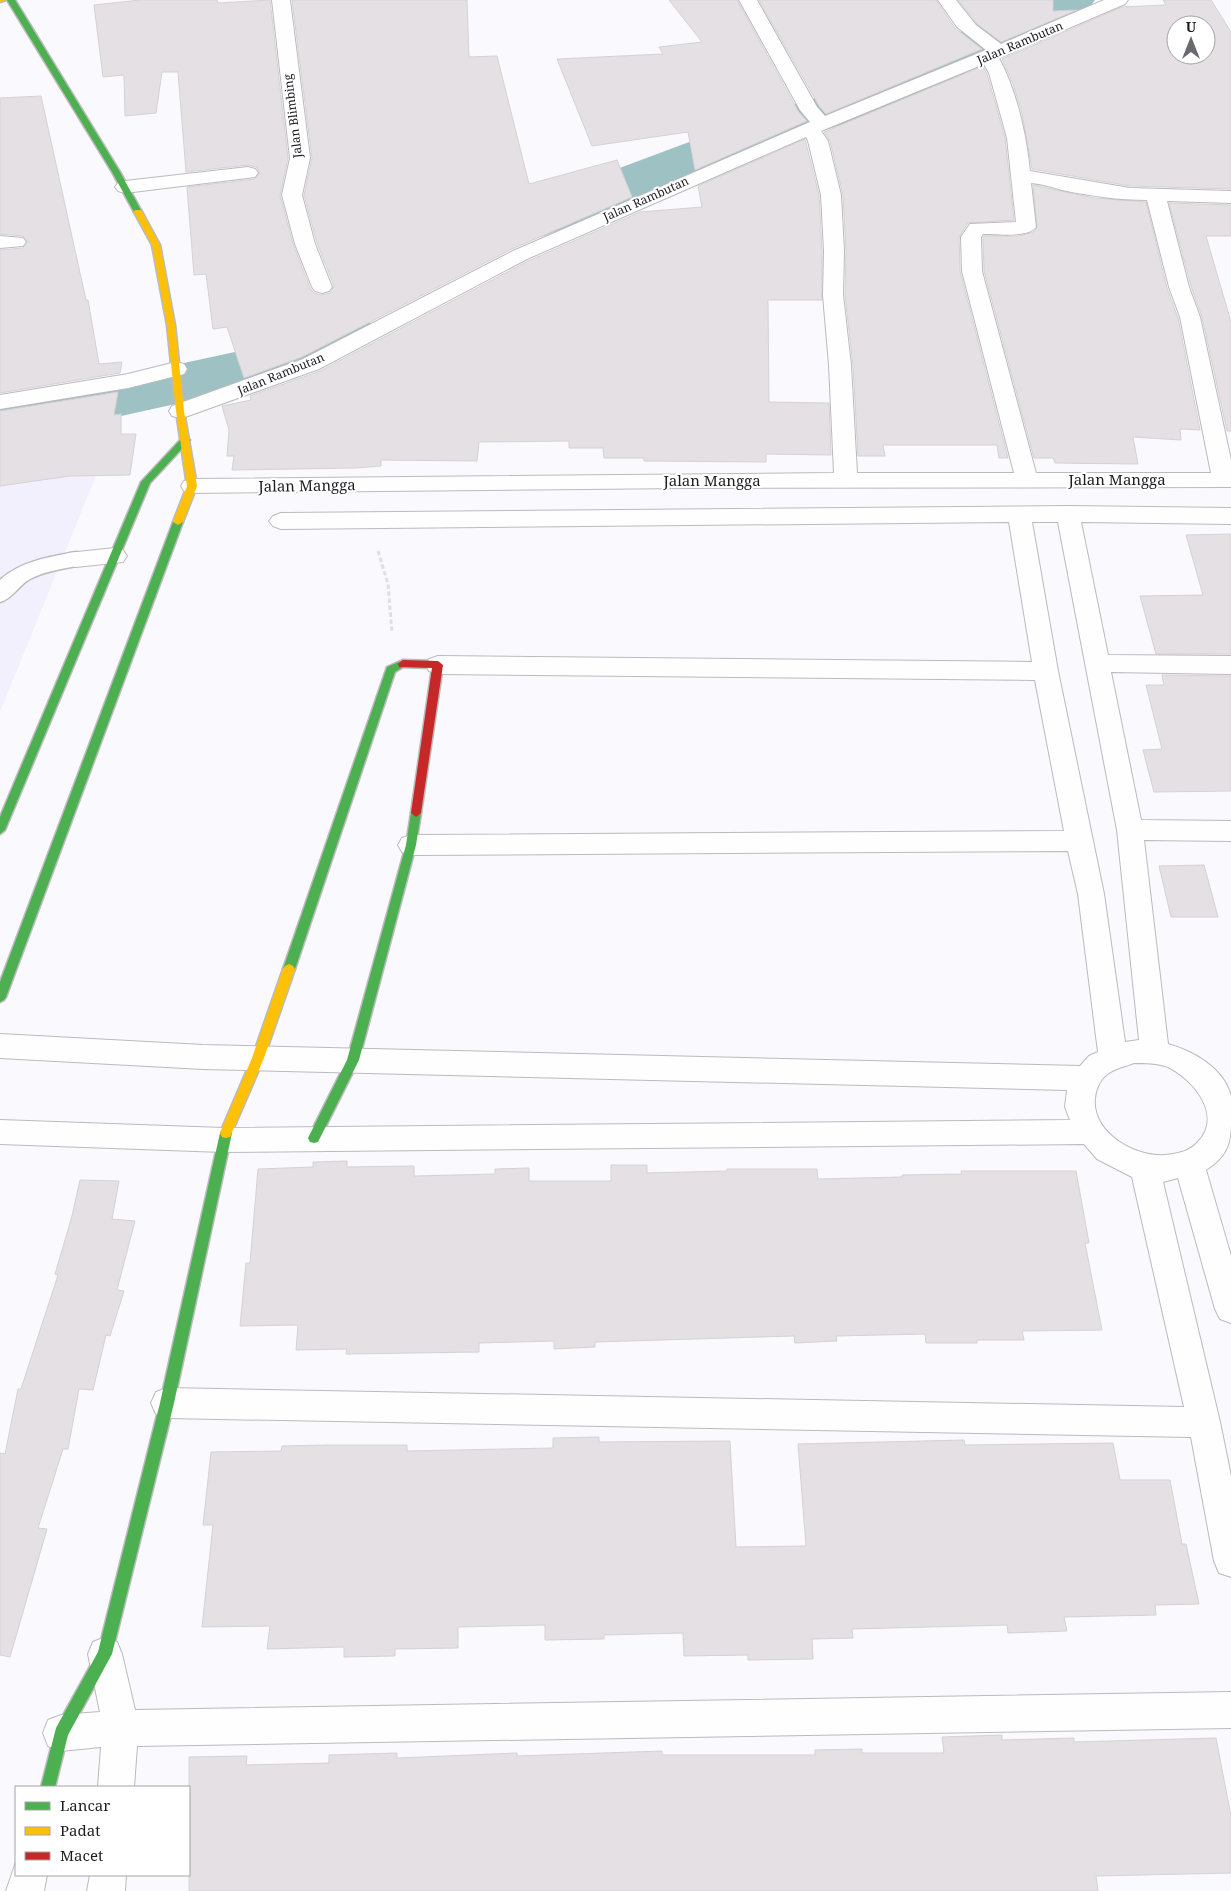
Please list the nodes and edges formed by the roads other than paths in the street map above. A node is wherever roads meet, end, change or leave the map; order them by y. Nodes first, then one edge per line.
1 (11, 0) edge
2 (281, 0) edge
3 (748, 0) edge
4 (948, 0) edge
5 (1119, 0) edge
6 (988, 47) junction
7 (814, 120) junction
8 (248, 173) dead end
9 (1020, 176) junction
10 (125, 187) junction
11 (1156, 195) junction
12 (1231, 197) edge
13 (322, 286) dead end
14 (176, 371) junction
15 (0, 402) edge
16 (179, 403) junction
17 (185, 440) junction
18 (1027, 480) junction
19 (1228, 480) edge
20 (846, 481) junction
21 (192, 486) junction
22 (1068, 514) junction
23 (1019, 515) junction
24 (1231, 516) edge
25 (281, 520) dead end
26 (115, 556) junction
27 (76, 559) joint
28 (0, 595) edge
29 (1098, 663) junction
30 (438, 665) junction
31 (1231, 666) edge
32 (1046, 671) junction
33 (0, 830) edge
34 (1130, 830) junction
35 (1231, 831) edge
36 (1079, 841) junction
37 (411, 845) junction
38 (0, 998) edge
39 (0, 1046) edge
40 (1155, 1052) junction
41 (1113, 1055) junction
42 (258, 1058) junction
43 (353, 1060) junction
44 (1084, 1078) junction
45 (1221, 1085) edge
46 (1226, 1131) edge
47 (0, 1132) edge
48 (1089, 1132) junction
49 (314, 1138) junction
50 (224, 1140) junction
51 (1189, 1164) junction
52 (1146, 1167) junction
53 (1231, 1309) edge
54 (167, 1403) junction
55 (1204, 1422) junction
56 (1231, 1561) edge
57 (105, 1654) junction
58 (1231, 1710) edge
59 (121, 1728) junction
60 (61, 1732) junction
61 (48, 1786) edge
62 (116, 1786) edge
63 (29, 1876) edge
64 (108, 1876) edge
65 (25, 1891) edge
66 (106, 1891) edge

1 - 10 street
2 - 13 street, Jalan Blimbing
3 - 7 street
4 - 6 street
5 - 6 street, Jalan Rambutan
6 - 7 street, Jalan Rambutan
6 - 9 street
7 - 16 street, Jalan Rambutan
7 - 20 street
8 - 10 street
9 - 11 street
9 - 18 street
10 - 14 street
11 - 12 street
11 - 19 street
14 - 15 street
14 - 16 street
16 - 17 street
17 - 21 street
17 - 26 street
18 - 19 street, Jalan Mangga
18 - 20 street, Jalan Mangga
20 - 21 street, Jalan Mangga
21 - 38 street
22 - 23 street
22 - 24 street
22 - 29 street
23 - 25 street
23 - 32 street
26 - 27 street
26 - 33 street
27 - 28 lane
29 - 31 street
29 - 34 street
30 - 32 street
30 - 37 street
30 - 42 street
32 - 36 street
34 - 35 street
34 - 40 street
36 - 37 street
36 - 41 street
37 - 43 street
39 - 42 street
40 - 41 street
40 - 45 street
41 - 44 street
42 - 43 street
42 - 50 street
43 - 44 street
43 - 49 street
44 - 48 street
45 - 46 street
46 - 51 street
47 - 50 street
48 - 49 street
48 - 52 street
49 - 50 street
50 - 54 street
51 - 52 street
51 - 53 street
52 - 55 street
54 - 55 street
54 - 57 street
55 - 56 street
57 - 59 street
57 - 60 street
58 - 59 street
59 - 60 street
59 - 62 street
60 - 61 street
63 - 65 street
64 - 66 street

